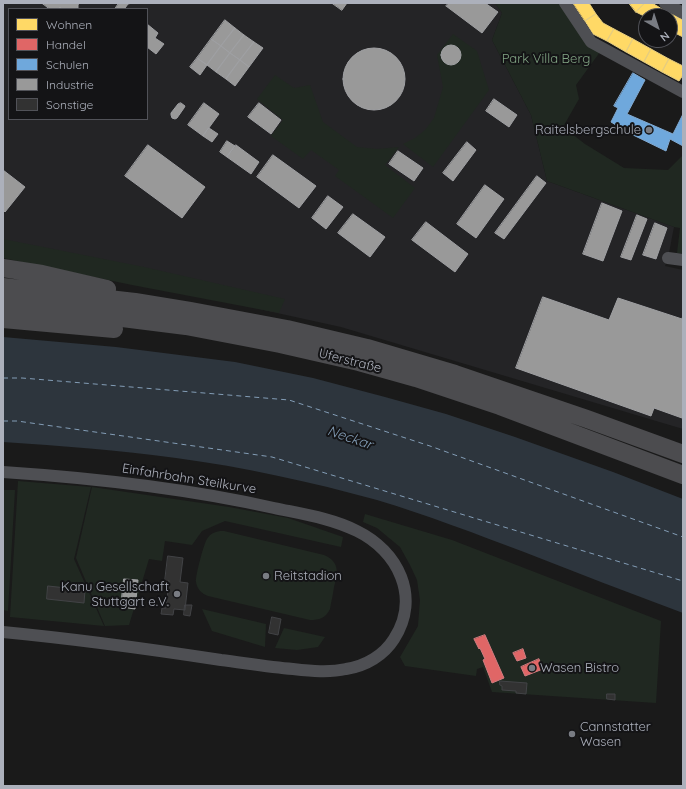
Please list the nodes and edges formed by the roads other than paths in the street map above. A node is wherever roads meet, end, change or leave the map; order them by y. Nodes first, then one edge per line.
1 (565, 3) edge
2 (665, 3) edge
3 (683, 12) edge
4 (683, 92) edge
5 (668, 258) dead end
6 (683, 260) edge
7 (3, 268) edge
8 (3, 287) edge
9 (135, 302) junction
10 (3, 303) edge
11 (3, 319) edge
12 (186, 326) junction
13 (683, 454) edge
14 (3, 472) edge
15 (683, 475) edge
16 (3, 632) edge

1 - 4 street
2 - 3 street
5 - 6 street
7 - 9 highway
8 - 9 highway, Uferstraße
9 - 13 highway, Uferstraße
10 - 12 highway, Uferstraße
11 - 12 highway
12 - 15 highway, Uferstraße
14 - 16 street, Einfahrbahn Steilkurve

